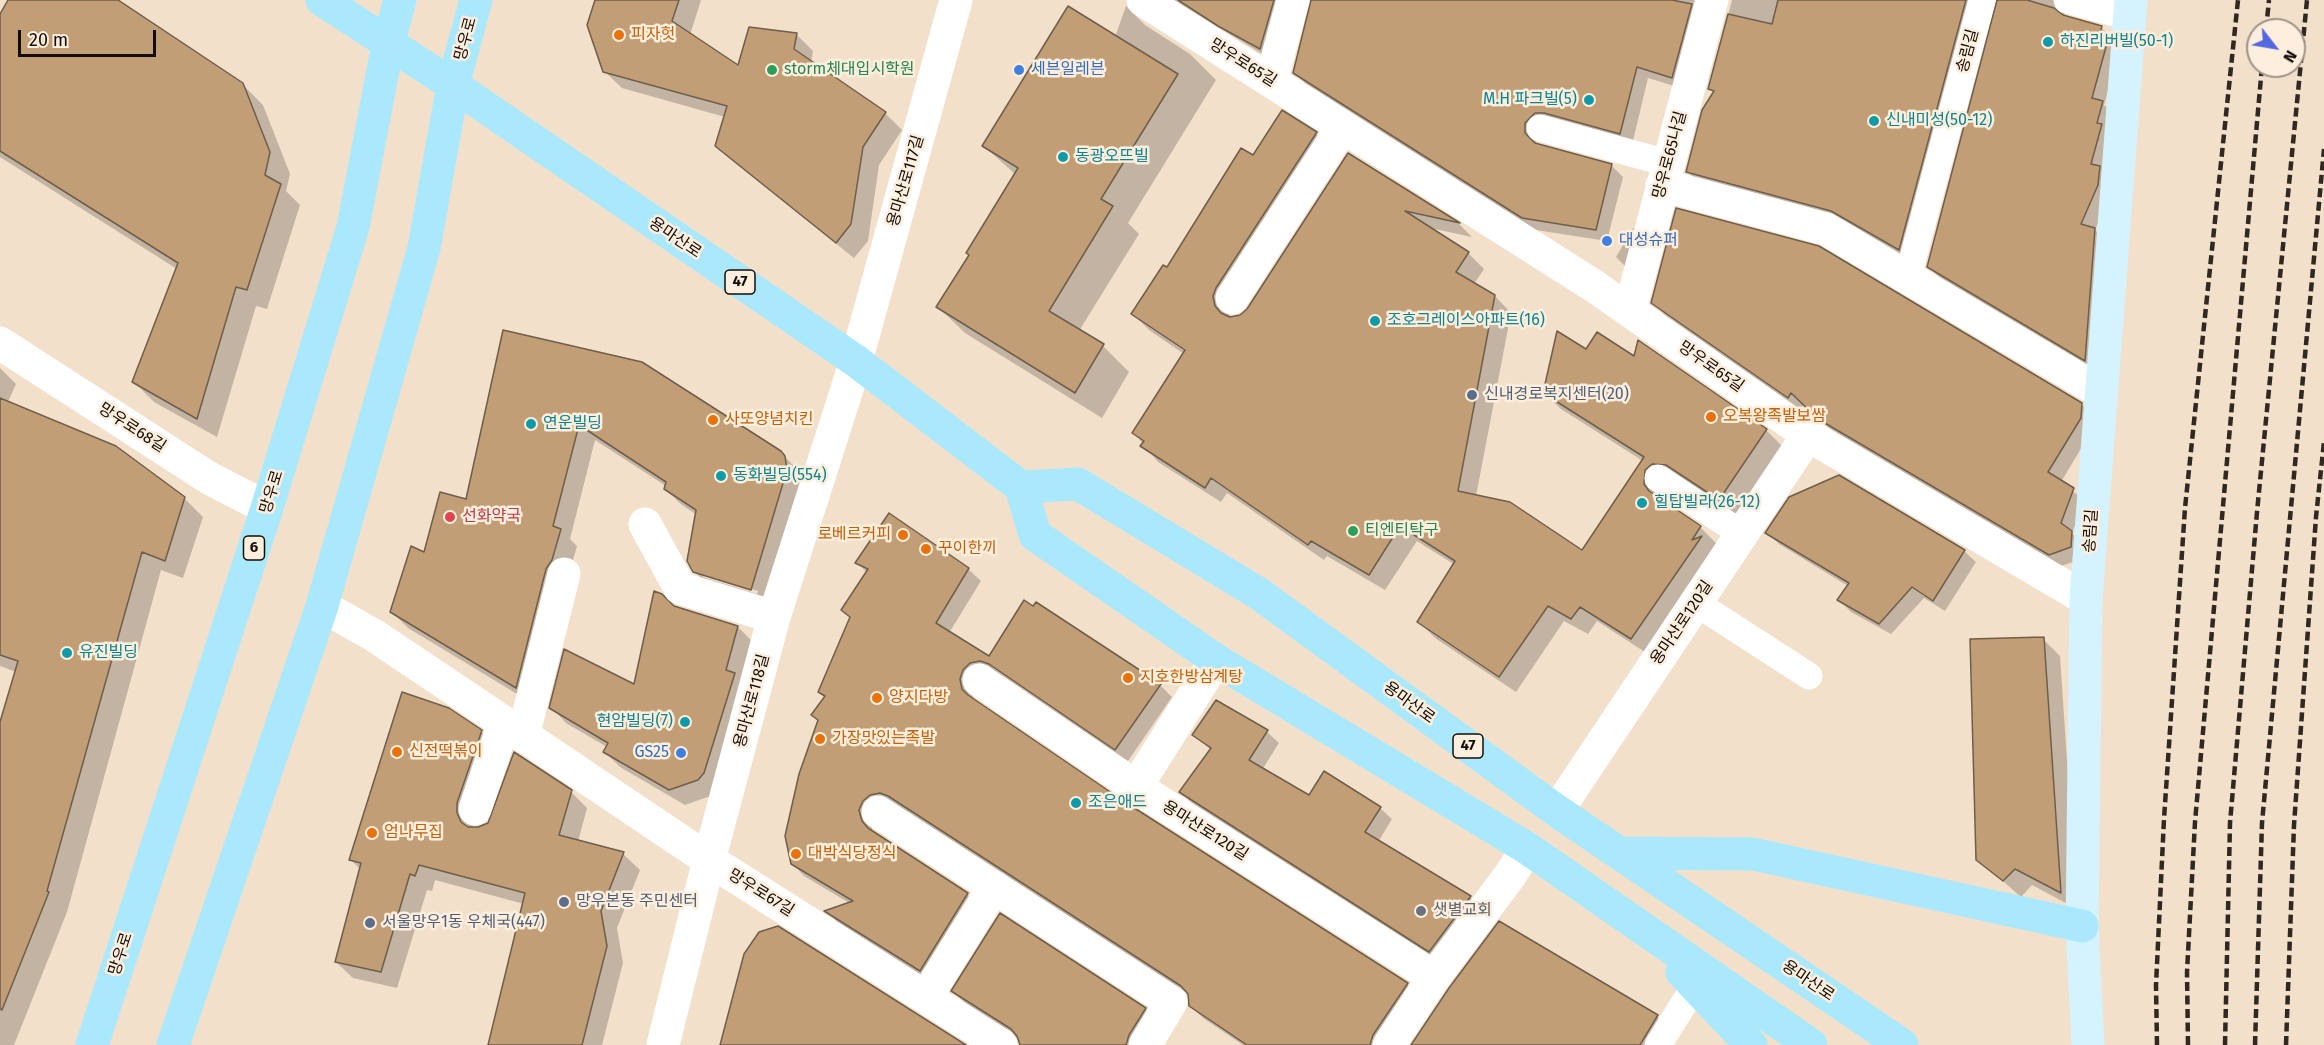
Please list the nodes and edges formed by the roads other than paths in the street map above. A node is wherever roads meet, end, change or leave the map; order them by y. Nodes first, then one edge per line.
1 (322, 0) edge
2 (400, 0) edge
3 (476, 0) edge
4 (956, 0) edge
5 (1143, 0) edge
6 (1293, 0) edge
7 (1712, 0) edge
8 (1982, 0) edge
9 (2067, 0) edge
10 (2130, 9) edge
11 (388, 44) junction
12 (1271, 81) junction
13 (453, 84) junction
14 (1342, 128) junction
15 (1539, 128) dead end
16 (1664, 174) junction
17 (1908, 276) junction
18 (1232, 298) dead end
19 (1630, 310) junction
20 (0, 343) edge
21 (856, 361) junction
22 (2101, 392) junction
23 (1808, 435) junction
24 (1658, 478) dead end
25 (1021, 487) junction
26 (267, 508) junction
27 (645, 524) dead end
28 (1742, 534) junction
29 (564, 574) dead end
30 (2086, 599) junction
31 (1696, 603) junction
32 (322, 606) junction
33 (774, 617) junction
34 (1216, 660) junction
35 (1809, 676) dead end
36 (979, 680) dead end
37 (514, 730) junction
38 (1136, 787) junction
39 (475, 809) dead end
40 (1557, 811) junction
41 (878, 812) dead end
42 (1527, 848) junction
43 (1619, 853) junction
44 (709, 861) junction
45 (994, 887) junction
46 (2082, 926) junction
47 (1646, 930) junction
48 (1434, 977) junction
49 (1695, 986) junction
50 (926, 998) junction
51 (92, 1045) edge
52 (173, 1045) edge
53 (663, 1045) edge
54 (1001, 1045) edge
55 (1145, 1045) edge
56 (1389, 1045) edge
57 (1658, 1045) edge
58 (1750, 1045) edge
59 (1811, 1045) edge
60 (1902, 1045) edge
61 (2088, 1045) edge

1 - 11 main road, 용마산로
2 - 11 main road, 망우로 / 6
3 - 13 main road, 망우로
4 - 21 street, 용마산로117길
5 - 12 street, 망우로65길
6 - 12 street
7 - 16 street, 망우로65나길
8 - 17 lane, 송림길
9 - 10 lane, 송림길
10 - 22 street, 송림길
11 - 13 main road, 용마산로
11 - 26 main road, 망우로 / 6
12 - 14 street, 망우로65길
13 - 21 main road, 용마산로 / 47
13 - 32 main road, 망우로
14 - 18 street
14 - 19 street, 망우로65길
15 - 16 lane
16 - 17 street
16 - 19 street, 망우로65나길
17 - 22 street
19 - 23 street, 망우로65길
20 - 26 street, 망우로68길
21 - 25 main road, 용마산로 / 47
21 - 33 street, 용마산로118길
22 - 30 street, 송림길
23 - 28 street, 용마산로120길
23 - 30 street, 망우로65길
24 - 28 lane
25 - 34 main road
25 - 40 main road, 용마산로 / 47
26 - 51 main road, 망우로 / 6
27 - 33 street
28 - 31 street, 용마산로120길
29 - 37 street
30 - 46 street, 송림길
31 - 35 lane
31 - 40 street, 용마산로120길
32 - 37 street, 망우로67길
32 - 52 main road, 망우로
33 - 44 street, 용마산로118길
34 - 38 street
34 - 42 main road
36 - 38 street, 용마산로120길
37 - 39 street
37 - 44 street, 망우로67길
38 - 48 street, 용마산로120길
40 - 43 main road, 용마산로 / 47
41 - 45 street
42 - 47 main road
42 - 48 street
43 - 46 main road
43 - 60 main road, 용마산로 / 47
44 - 50 street, 망우로67길
44 - 53 street, 용마산로118길
45 - 50 street
45 - 55 street
46 - 61 street, 송림길
47 - 49 main road
47 - 59 main road
48 - 56 street
49 - 57 lane
49 - 58 main road
50 - 54 street, 망우로67길

